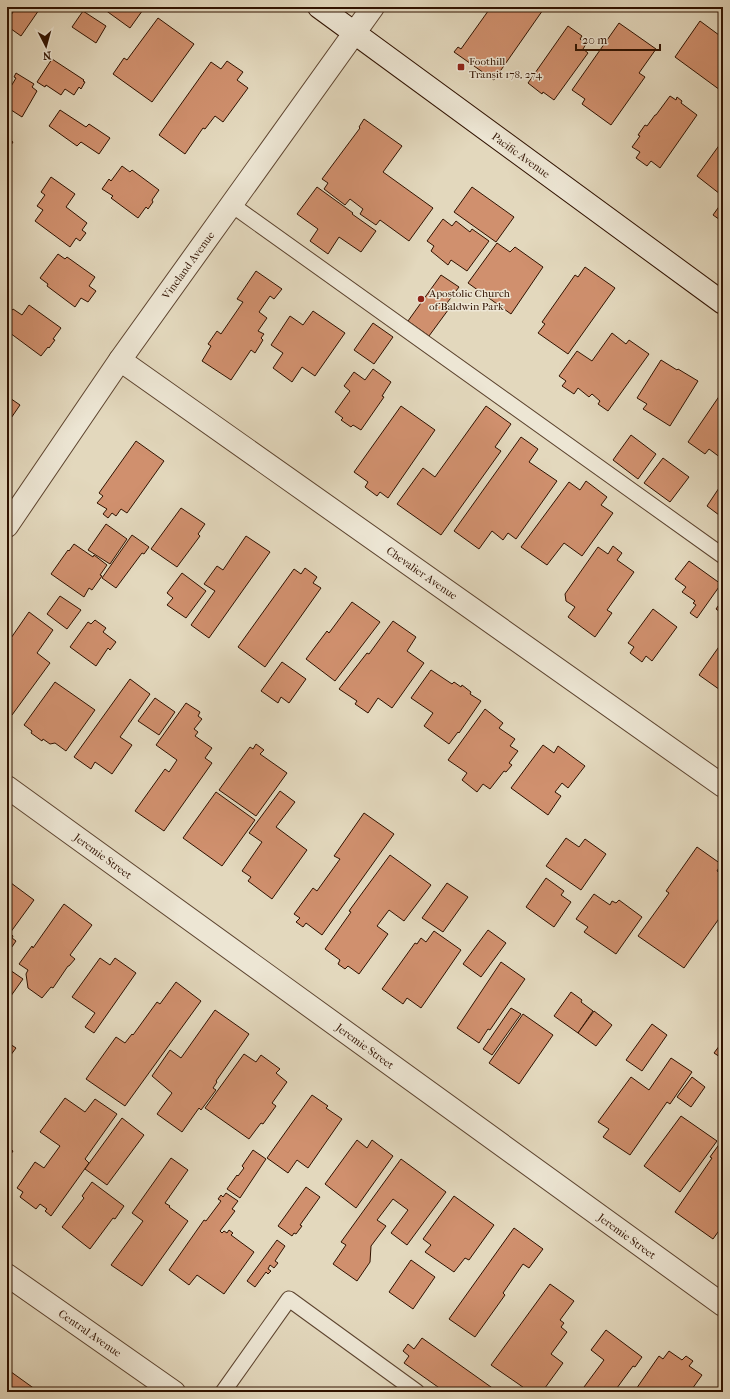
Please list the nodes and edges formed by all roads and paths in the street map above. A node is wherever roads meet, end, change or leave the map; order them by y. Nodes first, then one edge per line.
1 (319, 7) edge
2 (373, 7) edge
3 (355, 33) junction
4 (232, 205) junction
5 (723, 303) edge
6 (120, 360) junction
7 (7, 526) edge
8 (723, 556) edge
9 (723, 786) edge
10 (7, 787) edge
11 (7, 1275) edge
12 (723, 1306) edge
13 (174, 1392) edge
14 (223, 1392) edge
15 (417, 1392) edge

1 - 3 street, Pacific Avenue
2 - 3 street, Vineland Avenue
3 - 4 street, Vineland Avenue
3 - 5 street, Pacific Avenue
4 - 6 street, Vineland Avenue
4 - 8 lane
6 - 7 street, Vineland Avenue
6 - 9 street, Chevalier Avenue
10 - 12 street, Jeremie Street
11 - 13 street, Central Avenue
14 - 15 lane

